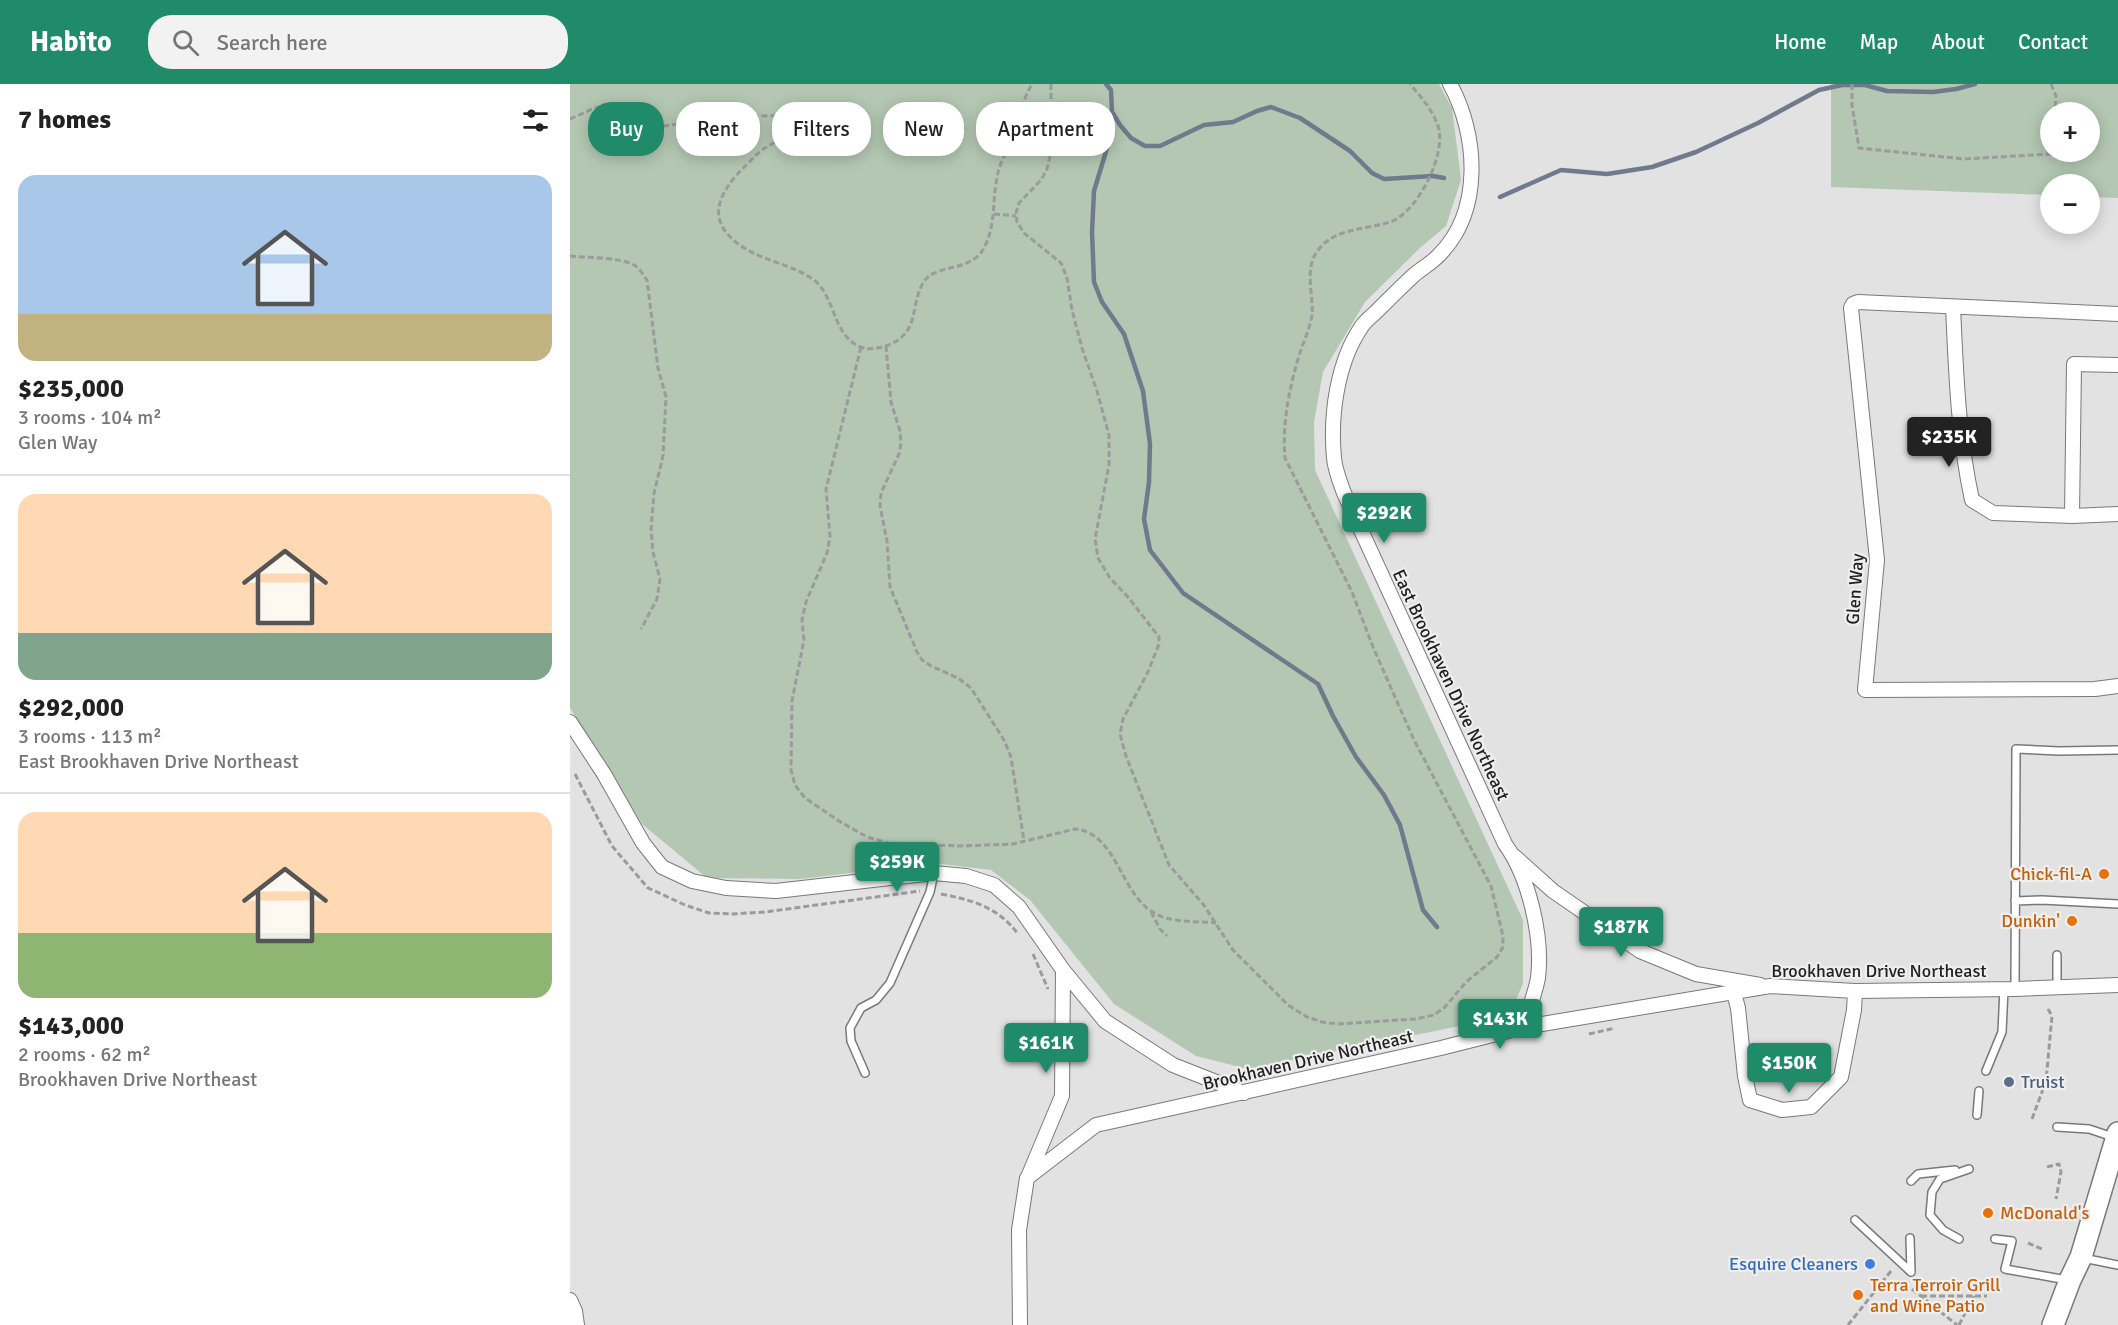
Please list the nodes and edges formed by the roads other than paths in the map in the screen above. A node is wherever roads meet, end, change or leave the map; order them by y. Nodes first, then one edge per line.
1 (1450, 84) edge
2 (1953, 307) junction
3 (2118, 314) edge
4 (2118, 365) edge
5 (2118, 514) edge
6 (2072, 516) junction
7 (2118, 687) edge
8 (570, 722) edge
9 (2118, 750) edge
10 (1511, 852) junction
11 (934, 873) junction
12 (2014, 901) junction
13 (2118, 904) edge
14 (2057, 955) dead end
15 (1064, 970) junction
16 (2118, 984) edge
17 (1770, 986) junction
18 (2057, 987) junction
19 (2010, 989) junction
20 (1855, 991) junction
21 (1734, 993) junction
22 (1524, 1027) junction
23 (1986, 1071) dead end
24 (865, 1073) dead end
25 (1979, 1091) dead end
26 (1244, 1094) junction
27 (1977, 1115) dead end
28 (2056, 1127) dead end
29 (2117, 1136) edge
30 (1028, 1178) junction
31 (1911, 1181) dead end
32 (1855, 1220) dead end
33 (1910, 1238) dead end
34 (1959, 1239) dead end
35 (1995, 1239) dead end
36 (2081, 1257) junction
37 (2118, 1265) edge
38 (2070, 1280) junction
39 (570, 1300) edge
40 (577, 1325) edge
41 (1020, 1325) edge
42 (2053, 1325) edge

1 - 10 street, East Brookhaven Drive Northeast
2 - 3 street, Glen Way
2 - 6 street
2 - 7 street, Glen Way
4 - 6 street
5 - 6 street
8 - 11 street
9 - 12 lane
10 - 17 street, East Brookhaven Drive Northeast
10 - 22 street, East Brookhaven Drive Northeast
11 - 15 street
11 - 24 lane
12 - 13 lane
12 - 19 lane
14 - 18 lane
15 - 26 street
15 - 30 street
16 - 18 street, Brookhaven Drive Northeast
17 - 20 street, Brookhaven Drive Northeast
17 - 21 street, Brookhaven Drive Northeast
18 - 19 street, Brookhaven Drive Northeast
19 - 20 street, Brookhaven Drive Northeast
19 - 23 lane
20 - 21 street
21 - 22 street, Brookhaven Drive Northeast
22 - 26 street, Brookhaven Drive Northeast
25 - 27 lane
26 - 30 street, Brookhaven Drive Northeast
28 - 29 lane
29 - 36 highway
30 - 41 street
31 - 34 lane
32 - 33 lane
35 - 38 lane
36 - 37 lane
36 - 38 highway
38 - 42 highway
39 - 40 street

